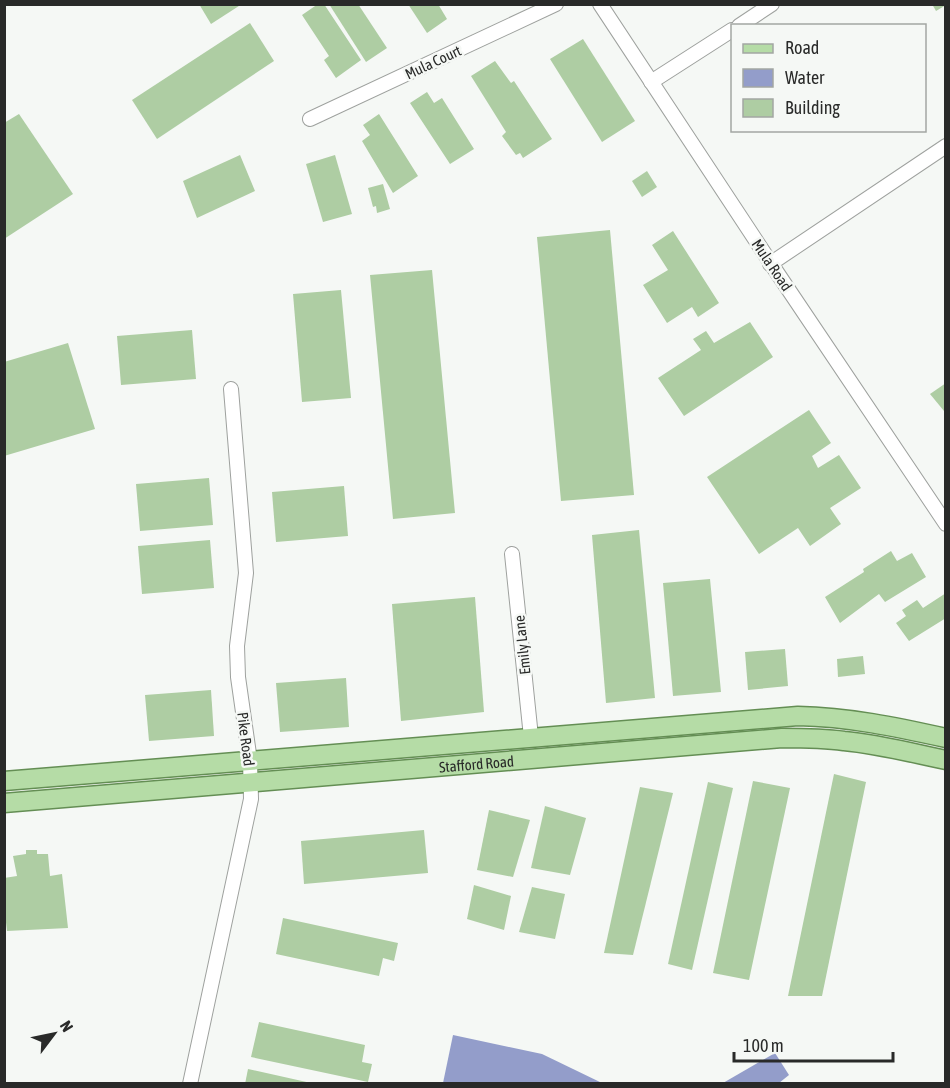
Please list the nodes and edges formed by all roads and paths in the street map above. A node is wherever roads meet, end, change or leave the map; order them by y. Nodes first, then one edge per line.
1 (556, 4) edge
2 (600, 4) edge
3 (772, 4) edge
4 (742, 24) edge
5 (731, 31) edge
6 (651, 82) junction
7 (310, 118) dead end
8 (945, 146) edge
9 (770, 264) junction
10 (231, 389) dead end
11 (944, 519) edge
12 (512, 554) dead end
13 (685, 724) junction
14 (531, 737) junction
15 (945, 738) edge
16 (463, 743) junction
17 (686, 746) junction
18 (945, 760) edge
19 (250, 761) junction
20 (464, 766) junction
21 (4, 781) edge
22 (252, 782) junction
23 (4, 803) edge
24 (190, 1083) edge

1 - 7 street, Mula Court
2 - 6 street, Mula Road
3 - 4 street
5 - 6 street
6 - 9 street, Mula Road
8 - 9 street
9 - 11 street, Mula Road
10 - 19 street, Pike Road
12 - 14 street, Emily Lane
13 - 14 main road, Stafford Road
13 - 15 main road, Stafford Road
13 - 17 main road
14 - 16 main road, Stafford Road
16 - 19 main road, Stafford Road
16 - 20 main road
17 - 18 main road, Stafford Road
17 - 20 main road, Stafford Road
19 - 21 main road, Stafford Road
19 - 22 street, Pike Road
20 - 22 main road, Stafford Road
22 - 23 main road, Stafford Road
22 - 24 street, Pike Road

